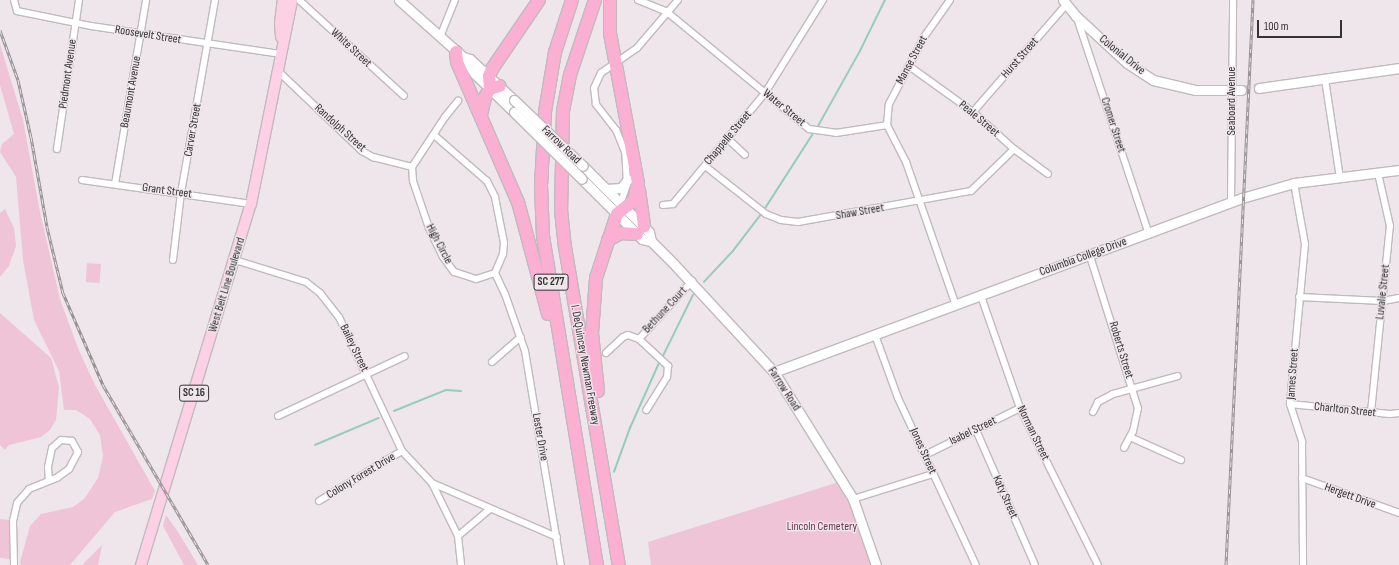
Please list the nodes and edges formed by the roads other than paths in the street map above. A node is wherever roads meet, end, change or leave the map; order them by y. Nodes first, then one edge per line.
1 (14, 0) edge
2 (79, 0) edge
3 (146, 0) edge
4 (215, 0) edge
5 (283, 0) edge
6 (292, 0) edge
7 (299, 0) edge
8 (400, 0) edge
9 (455, 0) edge
10 (539, 0) edge
11 (572, 0) edge
12 (595, 0) edge
13 (610, 0) edge
14 (638, 0) edge
15 (678, 0) edge
16 (823, 0) edge
17 (950, 0) edge
18 (1233, 0) edge
19 (1065, 2) edge
20 (667, 12) junction
21 (1076, 16) junction
22 (76, 21) junction
23 (141, 34) junction
24 (440, 36) junction
25 (208, 44) junction
26 (281, 49) junction
27 (460, 54) junction
28 (616, 63) junction
29 (909, 66) junction
30 (1399, 68) edge
31 (278, 71) junction
32 (488, 76) junction
33 (1325, 79) junction
34 (495, 87) junction
35 (1259, 88) tunnel mouth
36 (1237, 91) junction
37 (765, 93) junction
38 (404, 96) dead end
39 (458, 101) dead end
40 (973, 112) junction
41 (481, 115) junction
42 (887, 125) junction
43 (434, 135) junction
44 (728, 139) junction
45 (57, 149) dead end
46 (1014, 149) junction
47 (745, 155) dead end
48 (705, 166) junction
49 (412, 167) junction
50 (1399, 170) edge
51 (1378, 173) junction
52 (1048, 174) dead end
53 (1340, 178) junction
54 (82, 180) dead end
55 (633, 181) junction
56 (1294, 183) junction
57 (115, 184) junction
58 (606, 189) junction
59 (181, 193) junction
60 (920, 202) junction
61 (1231, 203) junction
62 (251, 204) junction
63 (663, 205) dead end
64 (621, 209) junction
65 (640, 230) junction
66 (1148, 234) junction
67 (608, 240) junction
68 (1089, 253) junction
69 (173, 260) dead end
70 (235, 260) junction
71 (494, 273) junction
72 (692, 281) junction
73 (981, 296) junction
74 (1299, 297) junction
75 (1399, 298) edge
76 (1383, 301) junction
77 (955, 303) junction
78 (875, 335) junction
79 (521, 337) junction
80 (639, 339) junction
81 (606, 353) dead end
82 (404, 356) dead end
83 (492, 362) dead end
84 (774, 372) junction
85 (366, 373) junction
86 (1178, 376) dead end
87 (1132, 388) junction
88 (1290, 404) junction
89 (1020, 408) junction
90 (646, 410) dead end
91 (1093, 412) dead end
92 (1371, 412) junction
93 (1399, 413) edge
94 (278, 416) dead end
95 (976, 430) junction
96 (1130, 437) junction
97 (578, 448) junction
98 (1124, 448) dead end
99 (402, 451) junction
100 (925, 455) junction
101 (602, 460) junction
102 (1181, 460) dead end
103 (933, 474) junction
104 (1302, 478) junction
105 (49, 480) junction
106 (432, 483) junction
107 (853, 499) junction
108 (319, 501) dead end
109 (490, 509) junction
110 (1399, 513) edge
111 (458, 536) junction
112 (557, 537) junction
113 (14, 565) edge
114 (141, 565) edge
115 (460, 565) edge
116 (561, 565) edge
117 (597, 565) edge
118 (619, 565) edge
119 (876, 565) edge
120 (976, 565) edge
121 (1035, 565) edge
122 (1098, 565) edge
123 (1303, 565) edge

1 - 22 street, Roosevelt Street
2 - 22 street, Piedmont Avenue
3 - 23 street, Beaumont Avenue
4 - 25 street, Carver Street
5 - 26 main road, SC 16
6 - 26 main road, West Belt Line Boulevard / SC 16
7 - 38 street, White Street
8 - 24 street, Farrow Road
9 - 24 street
10 - 32 highway
11 - 97 highway, I. DeQuincey Newman Freeway / SC 277
12 - 101 highway, I. DeQuincey Newman Freeway / SC 277
13 - 28 highway
14 - 20 street, Water Street
15 - 20 street
16 - 37 street, Chappelle Street
17 - 29 street, Manse Street
18 - 36 street, Seaboard Avenue
19 - 21 street, Colonial Drive
19 - 40 street, Hurst Street
20 - 28 street
20 - 37 street, Water Street
21 - 36 street, Colonial Drive
21 - 66 street, Cromer Street
22 - 23 street, Roosevelt Street
22 - 45 street, Piedmont Avenue
23 - 25 street, Roosevelt Street
23 - 57 street, Beaumont Avenue
24 - 27 street, Farrow Road
25 - 26 street, Roosevelt Street
25 - 59 street, Carver Street
26 - 31 main road, West Belt Line Boulevard / SC 16
27 - 32 street, Farrow Road
27 - 34 street, Farrow Road
27 - 41 highway
28 - 55 highway
28 - 55 street
29 - 40 street, Peale Street
29 - 42 street, Manse Street
30 - 33 street
31 - 49 street, Randolph Street
31 - 62 main road, West Belt Line Boulevard / SC 16
32 - 34 highway
33 - 35 street
33 - 53 street
34 - 41 highway
34 - 58 street, Farrow Road, bridge
34 - 64 street, Farrow Road, bridge
36 - 61 street, Seaboard Avenue
37 - 42 street, Water Street
37 - 44 street, Chappelle Street
39 - 43 street
40 - 46 street, Peale Street
41 - 97 highway
42 - 60 street
43 - 49 street
43 - 71 street
44 - 47 street
44 - 48 street, Chappelle Street
46 - 52 street, Peale Street
46 - 60 street, Shaw Street
48 - 60 street, Shaw Street
48 - 63 street, Chappelle Street
49 - 71 street, High Circle
50 - 51 street, Columbia College Drive
51 - 53 street, Columbia College Drive
51 - 76 street, Luvalie Street
53 - 56 street, Columbia College Drive
54 - 57 street, Grant Street
55 - 58 street
55 - 64 highway
55 - 65 highway
56 - 61 street, Columbia College Drive
56 - 74 street, James Street
57 - 59 street, Grant Street
58 - 64 street, Farrow Road
59 - 62 street, Grant Street
59 - 69 street, Carver Street
60 - 77 street
61 - 66 street, Columbia College Drive
62 - 70 main road, West Belt Line Boulevard / SC 16
64 - 65 street, Farrow Road
64 - 67 highway
65 - 67 highway
65 - 72 street, Farrow Road
66 - 68 street, Columbia College Drive
67 - 101 highway
68 - 73 street, Columbia College Drive
68 - 87 street, Roberts Street
70 - 85 street, Bailey Street
70 - 114 main road, West Belt Line Boulevard / SC 16
71 - 79 street, Lester Drive
72 - 80 street, Bethune Court
72 - 84 street, Farrow Road
73 - 77 street, Columbia College Drive
73 - 89 street, Norman Street
74 - 76 street
74 - 88 street, James Street
75 - 76 street
76 - 92 street, Luvalie Street
77 - 78 street, Columbia College Drive
78 - 84 street, Columbia College Drive
78 - 100 street, Jones Street
79 - 83 street
79 - 112 street, Lester Drive
80 - 81 street, Bethune Court
80 - 90 street, Bethune Court
82 - 85 street
84 - 107 street, Farrow Road
85 - 94 street
85 - 99 street, Bailey Street
86 - 87 street
87 - 91 street
87 - 96 street, Roberts Street
88 - 92 street, Charlton Street
88 - 104 street, James Street
89 - 95 street, Isabel Street
89 - 122 street, Norman Street
92 - 93 street, Charlton Street
95 - 100 street, Isabel Street
95 - 121 street, Katy Street
96 - 98 street, Roberts Street
96 - 102 street
97 - 117 highway, I. DeQuincey Newman Freeway / SC 277
99 - 106 street, Bailey Street
99 - 108 street, Colony Forest Drive
100 - 103 street, Jones Street
101 - 118 highway, I. DeQuincey Newman Freeway / SC 277
103 - 107 street
103 - 120 street, Jones Street
104 - 110 street, Hergett Drive
104 - 123 street, James Street
105 - 105 street
105 - 113 street
106 - 109 street, Bailey Street
106 - 111 street, Bailey Street
107 - 119 street, Farrow Road
109 - 111 street
109 - 112 street, Bailey Street
111 - 115 street, Bailey Street
112 - 116 street, Lester Drive

